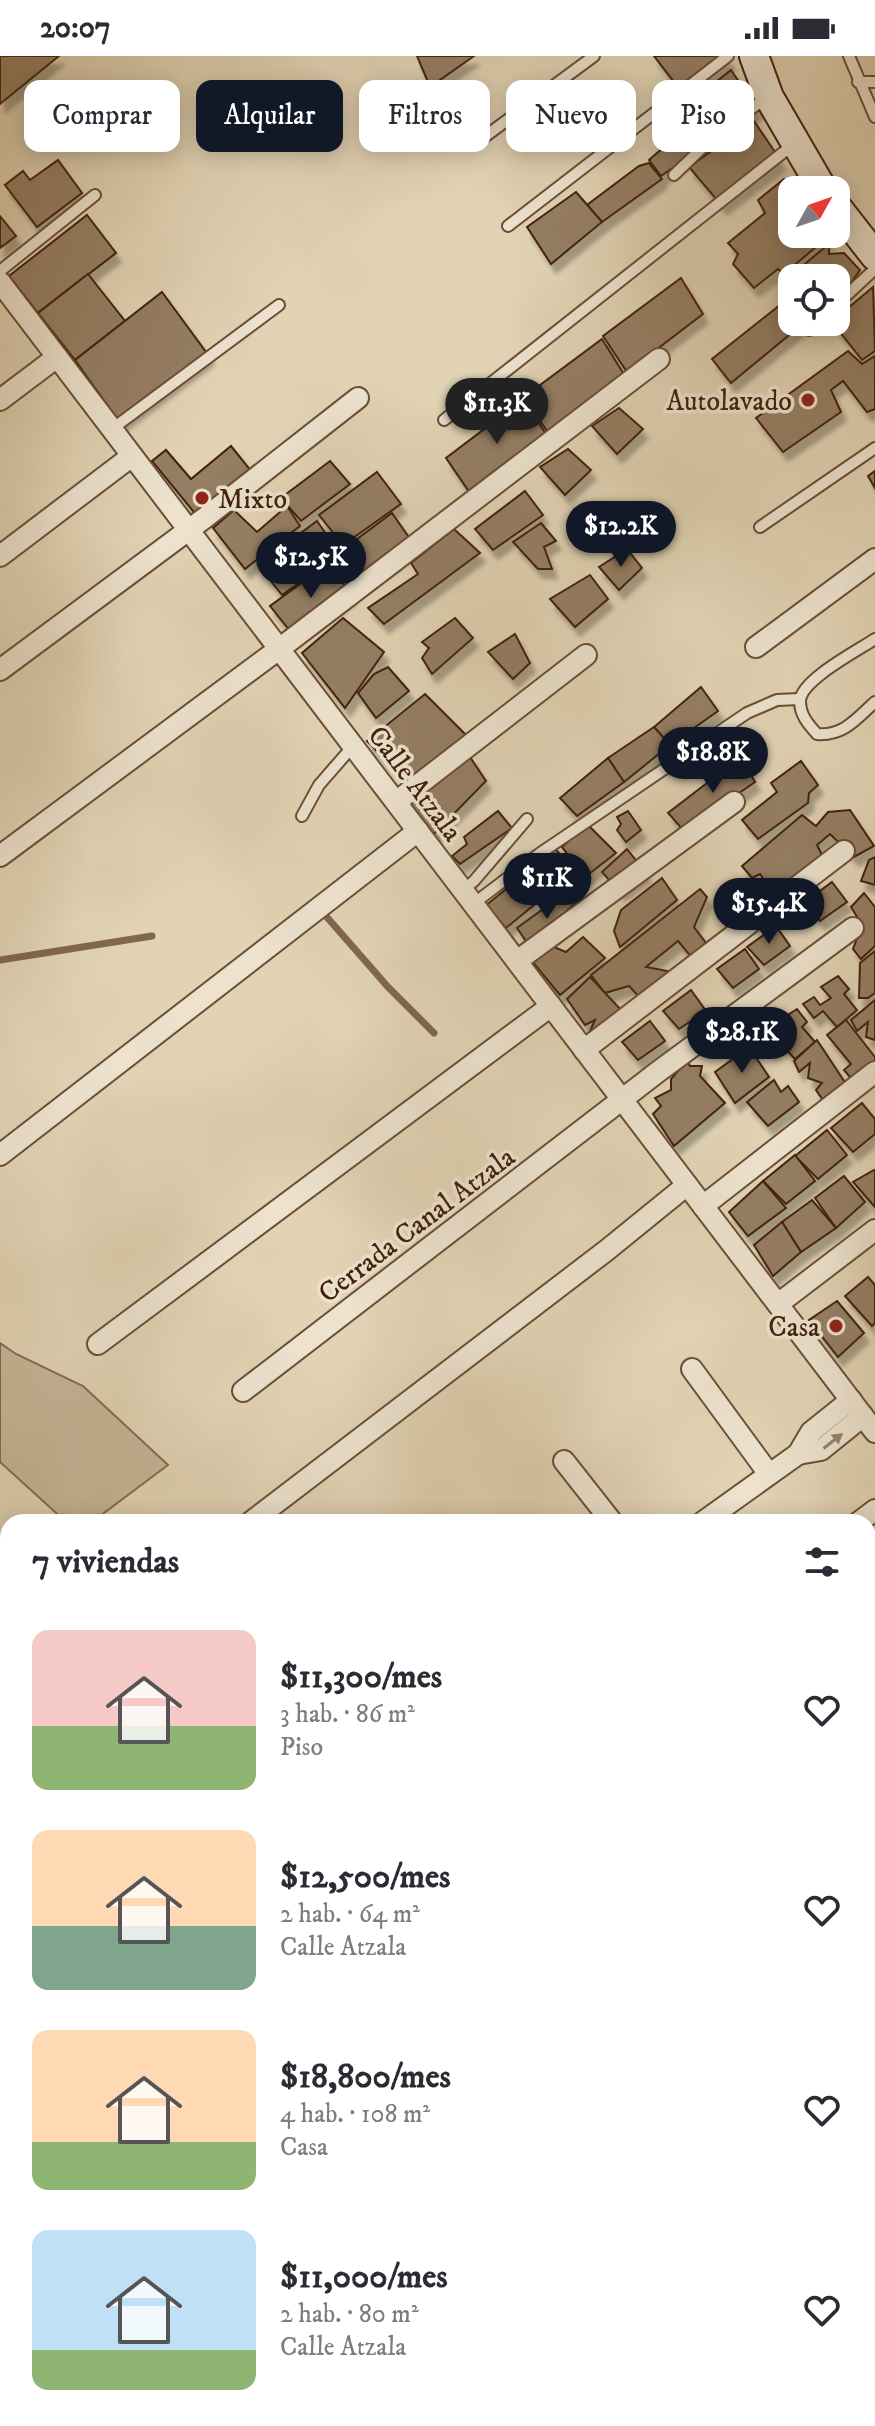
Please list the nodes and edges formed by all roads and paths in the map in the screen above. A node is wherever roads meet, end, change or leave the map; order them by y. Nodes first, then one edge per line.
1 (594, 56) edge
2 (728, 56) edge
3 (754, 56) edge
4 (849, 56) edge
5 (858, 82) junction
6 (875, 82) edge
7 (769, 97) junction
8 (875, 117) edge
9 (490, 133) edge
10 (795, 143) junction
11 (674, 175) dead end
12 (815, 176) edge
13 (95, 195) dead end
14 (850, 224) edge
15 (508, 226) dead end
16 (875, 256) edge
17 (875, 269) edge
18 (0, 271) edge
19 (0, 282) edge
20 (850, 292) edge
21 (18, 305) junction
22 (279, 305) dead end
23 (0, 318) edge
24 (57, 357) junction
25 (659, 359) dead end
26 (358, 398) dead end
27 (0, 400) edge
28 (444, 420) dead end
29 (112, 429) junction
30 (875, 448) edge
31 (132, 456) junction
32 (760, 527) dead end
33 (189, 530) junction
34 (0, 556) edge
35 (875, 559) edge
36 (875, 639) edge
37 (756, 647) dead end
38 (279, 649) junction
39 (586, 655) dead end
40 (0, 670) edge
41 (800, 699) junction
42 (875, 702) edge
43 (353, 746) junction
44 (396, 802) junction
45 (734, 802) dead end
46 (302, 816) dead end
47 (527, 819) dead end
48 (418, 831) junction
49 (844, 851) dead end
50 (0, 856) edge
51 (468, 897) junction
52 (853, 928) dead end
53 (517, 961) junction
54 (551, 1006) junction
55 (584, 1050) junction
56 (875, 1072) edge
57 (622, 1100) junction
58 (0, 1155) edge
59 (687, 1185) junction
60 (703, 1206) junction
61 (875, 1230) edge
62 (778, 1304) junction
63 (98, 1344) dead end
64 (692, 1369) dead end
65 (243, 1391) dead end
66 (863, 1416) edge
67 (564, 1461) dead end
68 (769, 1474) junction
69 (261, 1514) edge
70 (606, 1514) edge
71 (714, 1514) edge

1 - 9 lane
2 - 15 lane
3 - 7 main road
4 - 5 lane
5 - 6 lane
5 - 8 lane
7 - 10 main road
7 - 11 lane
10 - 12 main road
10 - 28 lane
13 - 18 lane
14 - 16 main road
17 - 20 lane
19 - 21 street, Calle Atzala
21 - 23 street
21 - 24 street, Calle Atzala
22 - 29 lane
24 - 27 street
24 - 29 street, Calle Atzala
25 - 38 street
26 - 33 street
29 - 31 street, Calle Atzala
30 - 32 lane
31 - 33 street, Calle Atzala
31 - 34 street
33 - 38 street, Calle Atzala
33 - 40 street
35 - 37 street
36 - 41 lane
38 - 43 street, Calle Atzala
38 - 50 street
39 - 44 street
41 - 42 lane
41 - 51 lane
43 - 44 street, Calle Atzala
43 - 46 lane
44 - 48 street, Calle Atzala
45 - 53 street
47 - 51 lane
48 - 51 street, Calle Atzala
48 - 58 street
49 - 55 street
51 - 53 street, Calle Atzala
52 - 57 street, Cerrada Canal Atzala
53 - 54 street, Calle Atzala
54 - 55 street, Calle Atzala
54 - 63 street
55 - 57 street, Calle Atzala
56 - 60 street
57 - 59 street, Calle Atzala
57 - 65 street, Cerrada Canal Atzala
59 - 60 street, Calle Atzala
59 - 69 street
60 - 62 street, Calle Atzala
61 - 62 street
62 - 66 street, Calle Atzala
64 - 68 street
66 - 68 street
67 - 70 street
68 - 71 street

